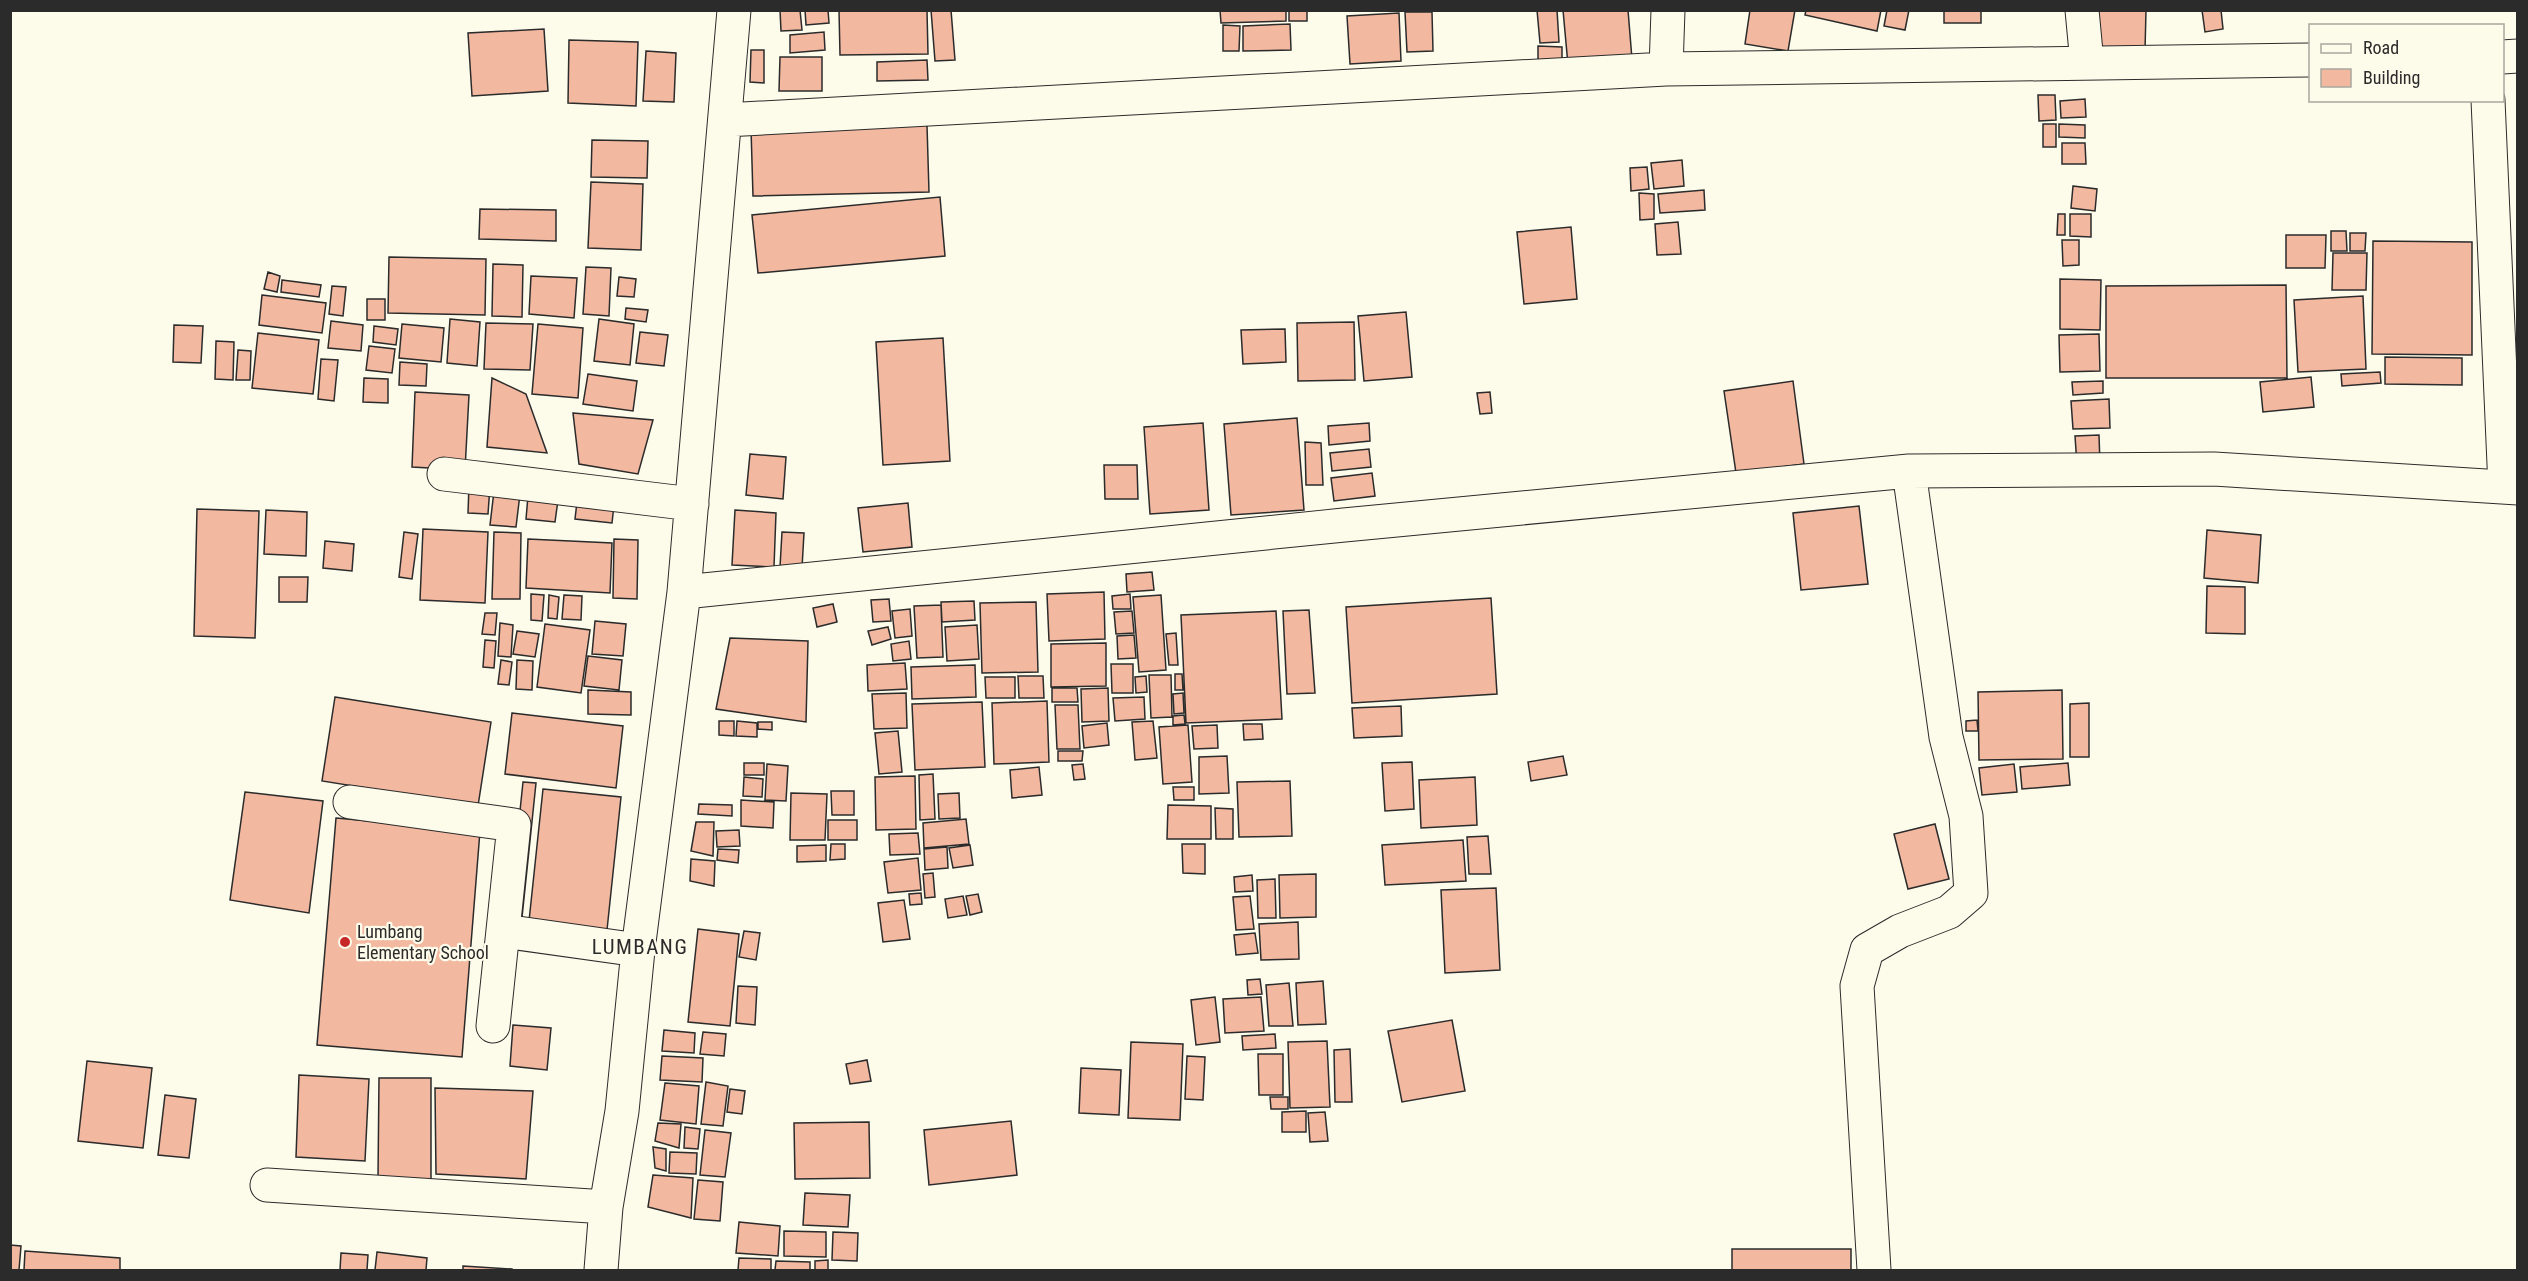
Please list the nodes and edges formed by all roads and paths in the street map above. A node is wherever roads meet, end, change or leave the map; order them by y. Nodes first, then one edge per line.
1 (734, 10) edge
2 (1668, 10) edge
3 (2082, 10) edge
4 (2309, 60) edge
5 (2087, 63) junction
6 (1666, 69) junction
7 (2488, 102) edge
8 (725, 120) junction
9 (1909, 471) junction
10 (444, 474) dead end
11 (2511, 488) edge
12 (692, 504) junction
13 (684, 592) junction
14 (350, 802) dead end
15 (503, 931) junction
16 (638, 950) junction
17 (493, 1026) dead end
18 (267, 1185) dead end
19 (606, 1207) junction
20 (601, 1270) edge
21 (1874, 1270) edge

1 - 8 street
2 - 6 street
3 - 5 street
4 - 5 street
5 - 6 street
6 - 8 street
7 - 11 street
8 - 12 street
9 - 11 street
9 - 13 street
9 - 21 street
10 - 12 street
12 - 13 street
13 - 16 street
14 - 15 street
15 - 16 street
15 - 17 street
16 - 19 street
18 - 19 street
19 - 20 street

